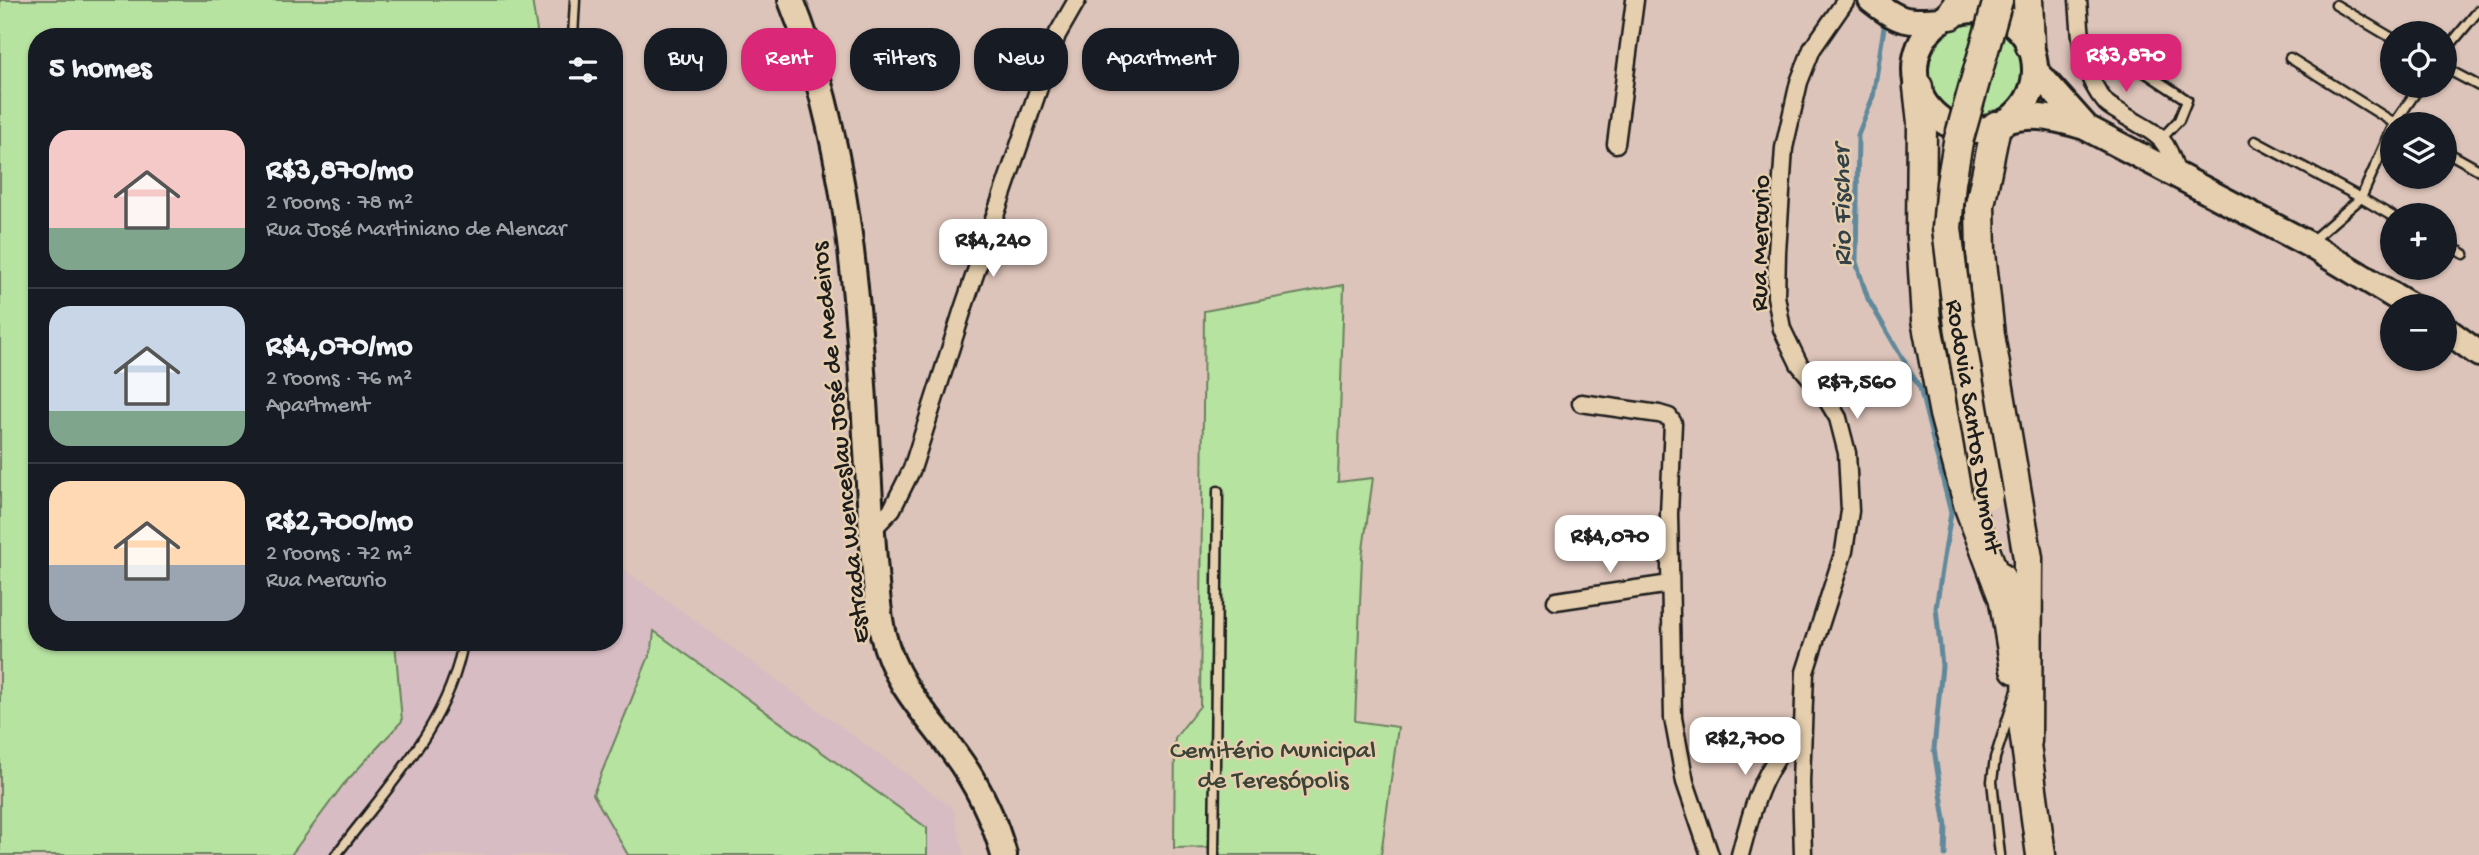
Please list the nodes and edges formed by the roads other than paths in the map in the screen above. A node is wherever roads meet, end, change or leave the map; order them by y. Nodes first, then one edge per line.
1 (575, 0) edge
2 (791, 0) edge
3 (1077, 0) edge
4 (1635, 0) edge
5 (1846, 0) edge
6 (1998, 0) edge
7 (2028, 0) edge
8 (2078, 0) edge
9 (2336, 5) dead end
10 (2479, 10) edge
11 (1885, 11) edge
12 (1950, 12) edge
13 (573, 28) edge
14 (2380, 31) edge
15 (2457, 37) edge
16 (2033, 58) junction
17 (2290, 58) dead end
18 (2134, 65) dead end
19 (2457, 74) edge
20 (1916, 78) junction
21 (2479, 86) edge
22 (2380, 115) edge
23 (2001, 124) junction
24 (2085, 127) junction
25 (2162, 138) junction
26 (2255, 141) dead end
27 (1616, 144) dead end
28 (2380, 156) edge
29 (2457, 158) edge
30 (2479, 170) edge
31 (2176, 172) junction
32 (2361, 198) junction
33 (2380, 209) edge
34 (2308, 244) junction
35 (2457, 250) edge
36 (2464, 254) dead end
37 (2391, 294) edge
38 (2457, 338) edge
39 (2479, 354) edge
40 (1581, 403) dead end
41 (1218, 491) dead end
42 (872, 530) junction
43 (1670, 584) junction
44 (2002, 595) junction
45 (1556, 601) dead end
46 (461, 651) edge
47 (2018, 687) junction
48 (1802, 724) junction
49 (2026, 741) junction
50 (336, 855) edge
51 (1004, 855) edge
52 (1214, 855) edge
53 (1710, 855) edge
54 (1740, 855) edge
55 (1803, 855) edge
56 (2000, 855) edge
57 (2041, 855) edge

1 - 13 lane
2 - 42 main road, Estrada Wenceslau José de Medeiros
3 - 42 street
4 - 27 street
5 - 48 street, Rua Mercurio
6 - 44 highway, Rodovia Santos Dumont, bridge
7 - 16 highway
8 - 25 street
9 - 14 lane
10 - 15 lane
11 - 12 main road
11 - 20 main road
12 - 16 main road
12 - 20 main road
16 - 23 main road
16 - 24 main road
17 - 22 lane
18 - 25 lane
19 - 21 lane
20 - 23 main road
20 - 44 highway
23 - 24 main road
23 - 49 highway
24 - 31 main road
25 - 31 street
26 - 32 lane
28 - 32 lane
29 - 30 lane
31 - 34 main road
32 - 33 lane
32 - 34 lane
34 - 37 main road
35 - 36 lane
38 - 39 main road
40 - 43 street
41 - 52 lane
42 - 51 main road, Estrada Wenceslau José de Medeiros
43 - 45 street
43 - 53 street
44 - 47 highway, Rodovia Santos Dumont
46 - 50 lane
47 - 49 highway, Rodovia Santos Dumont
47 - 56 lane
48 - 54 street
48 - 55 street, Rua Mercurio
49 - 57 highway, Rodovia Santos Dumont

